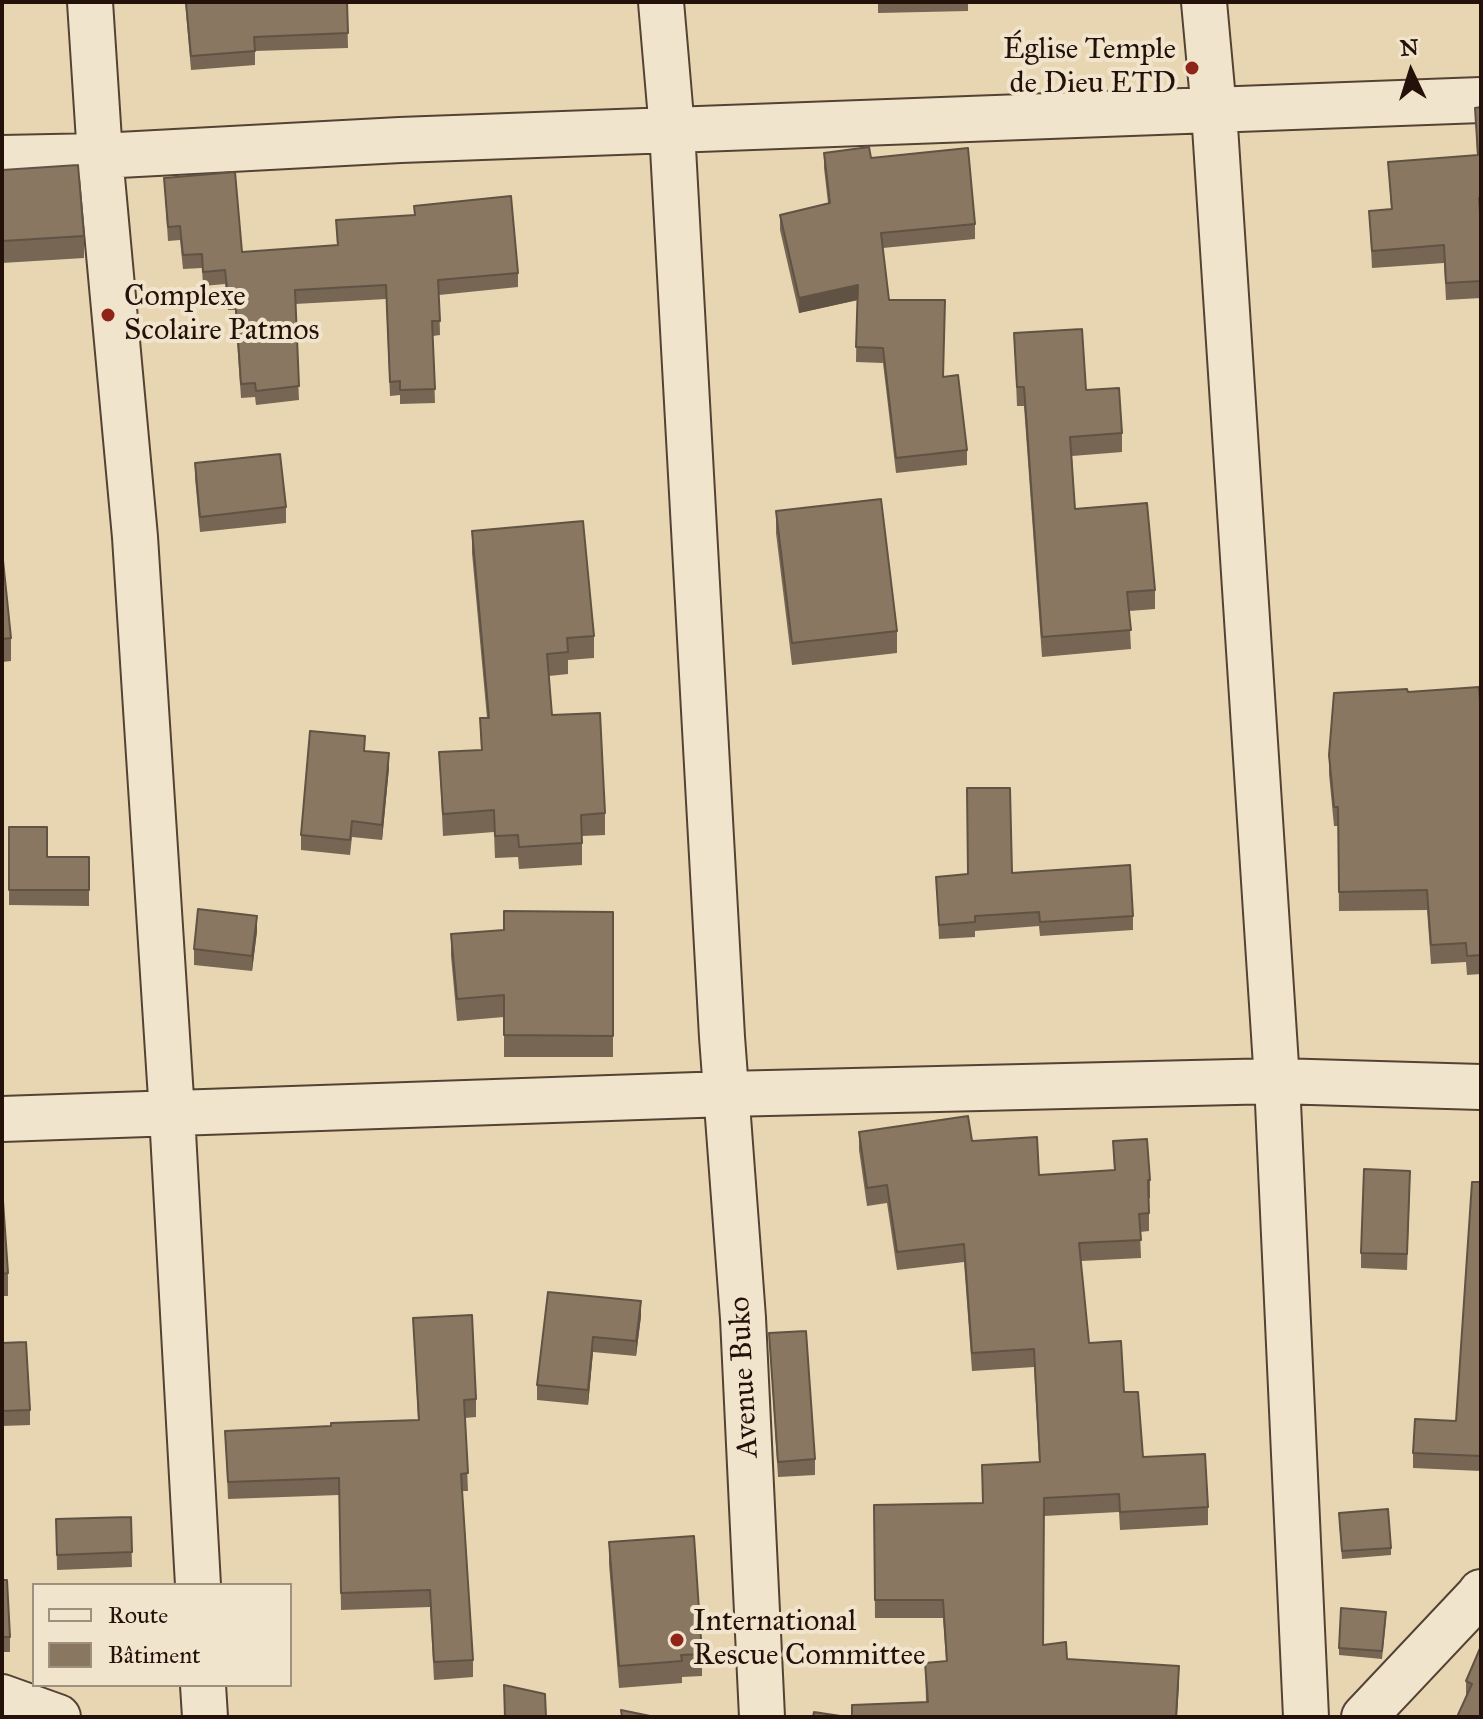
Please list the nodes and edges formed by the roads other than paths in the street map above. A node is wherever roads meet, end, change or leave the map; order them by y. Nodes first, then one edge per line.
1 (90, 2) edge
2 (661, 2) edge
3 (1204, 2) edge
4 (1481, 100) edge
5 (1214, 111) junction
6 (672, 130) junction
7 (100, 156) junction
8 (2, 158) edge
9 (1277, 1081) junction
10 (1481, 1087) edge
11 (726, 1094) junction
12 (172, 1114) junction
13 (2, 1119) edge
14 (198, 1583) edge
15 (1480, 1595) edge
16 (203, 1687) edge
17 (2, 1697) edge
18 (58, 1717) edge
19 (205, 1717) edge
20 (762, 1717) edge
21 (1306, 1717) edge
22 (1364, 1717) edge

1 - 7 street
2 - 6 street, Avenue Buko
3 - 5 street
4 - 5 street
5 - 6 street
5 - 9 street
6 - 7 street
6 - 11 street, Avenue Buko
7 - 8 street
7 - 12 street
9 - 10 street
9 - 11 street
9 - 21 street
11 - 12 street
11 - 20 street, Avenue Buko
12 - 13 street
12 - 14 street
15 - 22 street
16 - 19 street
17 - 18 street

